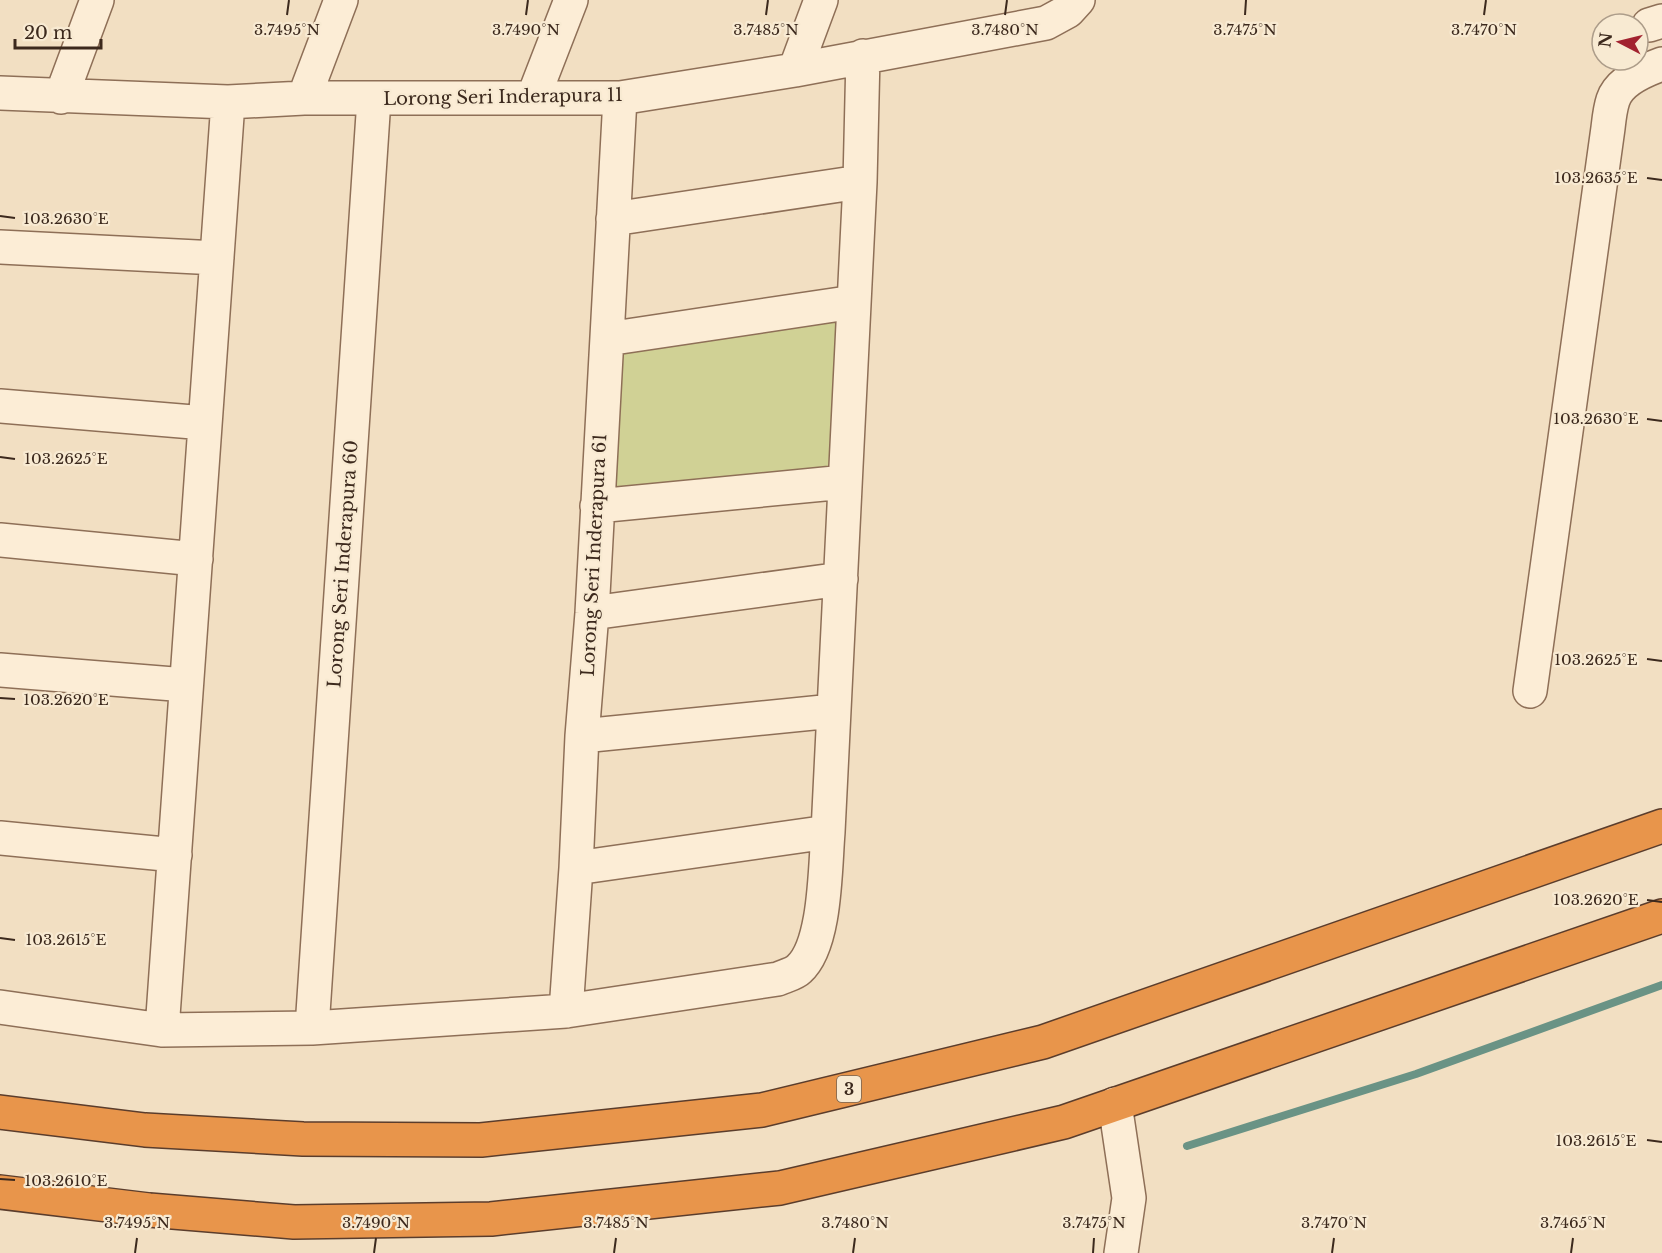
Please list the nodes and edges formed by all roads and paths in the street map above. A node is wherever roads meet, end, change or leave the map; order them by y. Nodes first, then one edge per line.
1 (98, 0) edge
2 (341, 0) edge
3 (571, 0) edge
4 (820, 0) edge
5 (1073, 5) edge
6 (863, 56) junction
7 (1662, 64) edge
8 (795, 70) junction
9 (0, 93) edge
10 (61, 96) junction
11 (304, 98) junction
12 (533, 98) junction
13 (620, 98) junction
14 (374, 99) junction
15 (228, 102) junction
16 (860, 183) junction
17 (613, 219) junction
18 (0, 247) edge
19 (217, 258) junction
20 (854, 302) junction
21 (607, 339) junction
22 (0, 405) edge
23 (205, 423) junction
24 (845, 482) junction
25 (597, 506) junction
26 (0, 540) edge
27 (196, 559) junction
28 (841, 579) junction
29 (592, 613) junction
30 (0, 670) edge
31 (186, 685) junction
32 (1530, 691) dead end
33 (833, 711) junction
34 (582, 736) junction
35 (1662, 826) edge
36 (828, 832) junction
37 (0, 838) edge
38 (174, 855) junction
39 (576, 868) junction
40 (1662, 916) edge
41 (0, 1007) edge
42 (566, 1011) junction
43 (312, 1028) junction
44 (162, 1030) junction
45 (1115, 1104) junction
46 (0, 1112) edge
47 (0, 1192) edge
48 (1122, 1253) edge

1 - 10 street
2 - 11 street
3 - 12 street
4 - 8 street
5 - 6 street, Lorong Seri Inderapura 11
6 - 8 street, Lorong Seri Inderapura 11
6 - 16 street
7 - 32 street
8 - 13 street, Lorong Seri Inderapura 11
9 - 10 street, Lorong Seri Inderapura 11
10 - 15 street, Lorong Seri Inderapura 11
11 - 14 street, Lorong Seri Inderapura 11
11 - 15 street, Lorong Seri Inderapura 11
12 - 13 street, Lorong Seri Inderapura 11
12 - 14 street, Lorong Seri Inderapura 11
13 - 17 street, Lorong Seri Inderapura 61
14 - 43 street, Lorong Seri Inderapura 60
15 - 19 street
16 - 17 street
16 - 20 street
17 - 21 street, Lorong Seri Inderapura 61
18 - 19 street
19 - 23 street
20 - 21 street
20 - 24 street
21 - 25 street, Lorong Seri Inderapura 61
22 - 23 street
23 - 27 street
24 - 25 street
24 - 28 street
25 - 29 street, Lorong Seri Inderapura 61
26 - 27 street
27 - 31 street
28 - 29 street
28 - 33 street
29 - 34 street, Lorong Seri Inderapura 61
30 - 31 street
31 - 38 street
33 - 34 street
33 - 36 street
34 - 39 street, Lorong Seri Inderapura 61
35 - 46 highway, 3
36 - 39 street
36 - 42 street
37 - 38 street
38 - 44 street
39 - 42 street, Lorong Seri Inderapura 61
40 - 45 highway
41 - 44 street
42 - 43 street
43 - 44 street
45 - 47 highway
45 - 48 street

